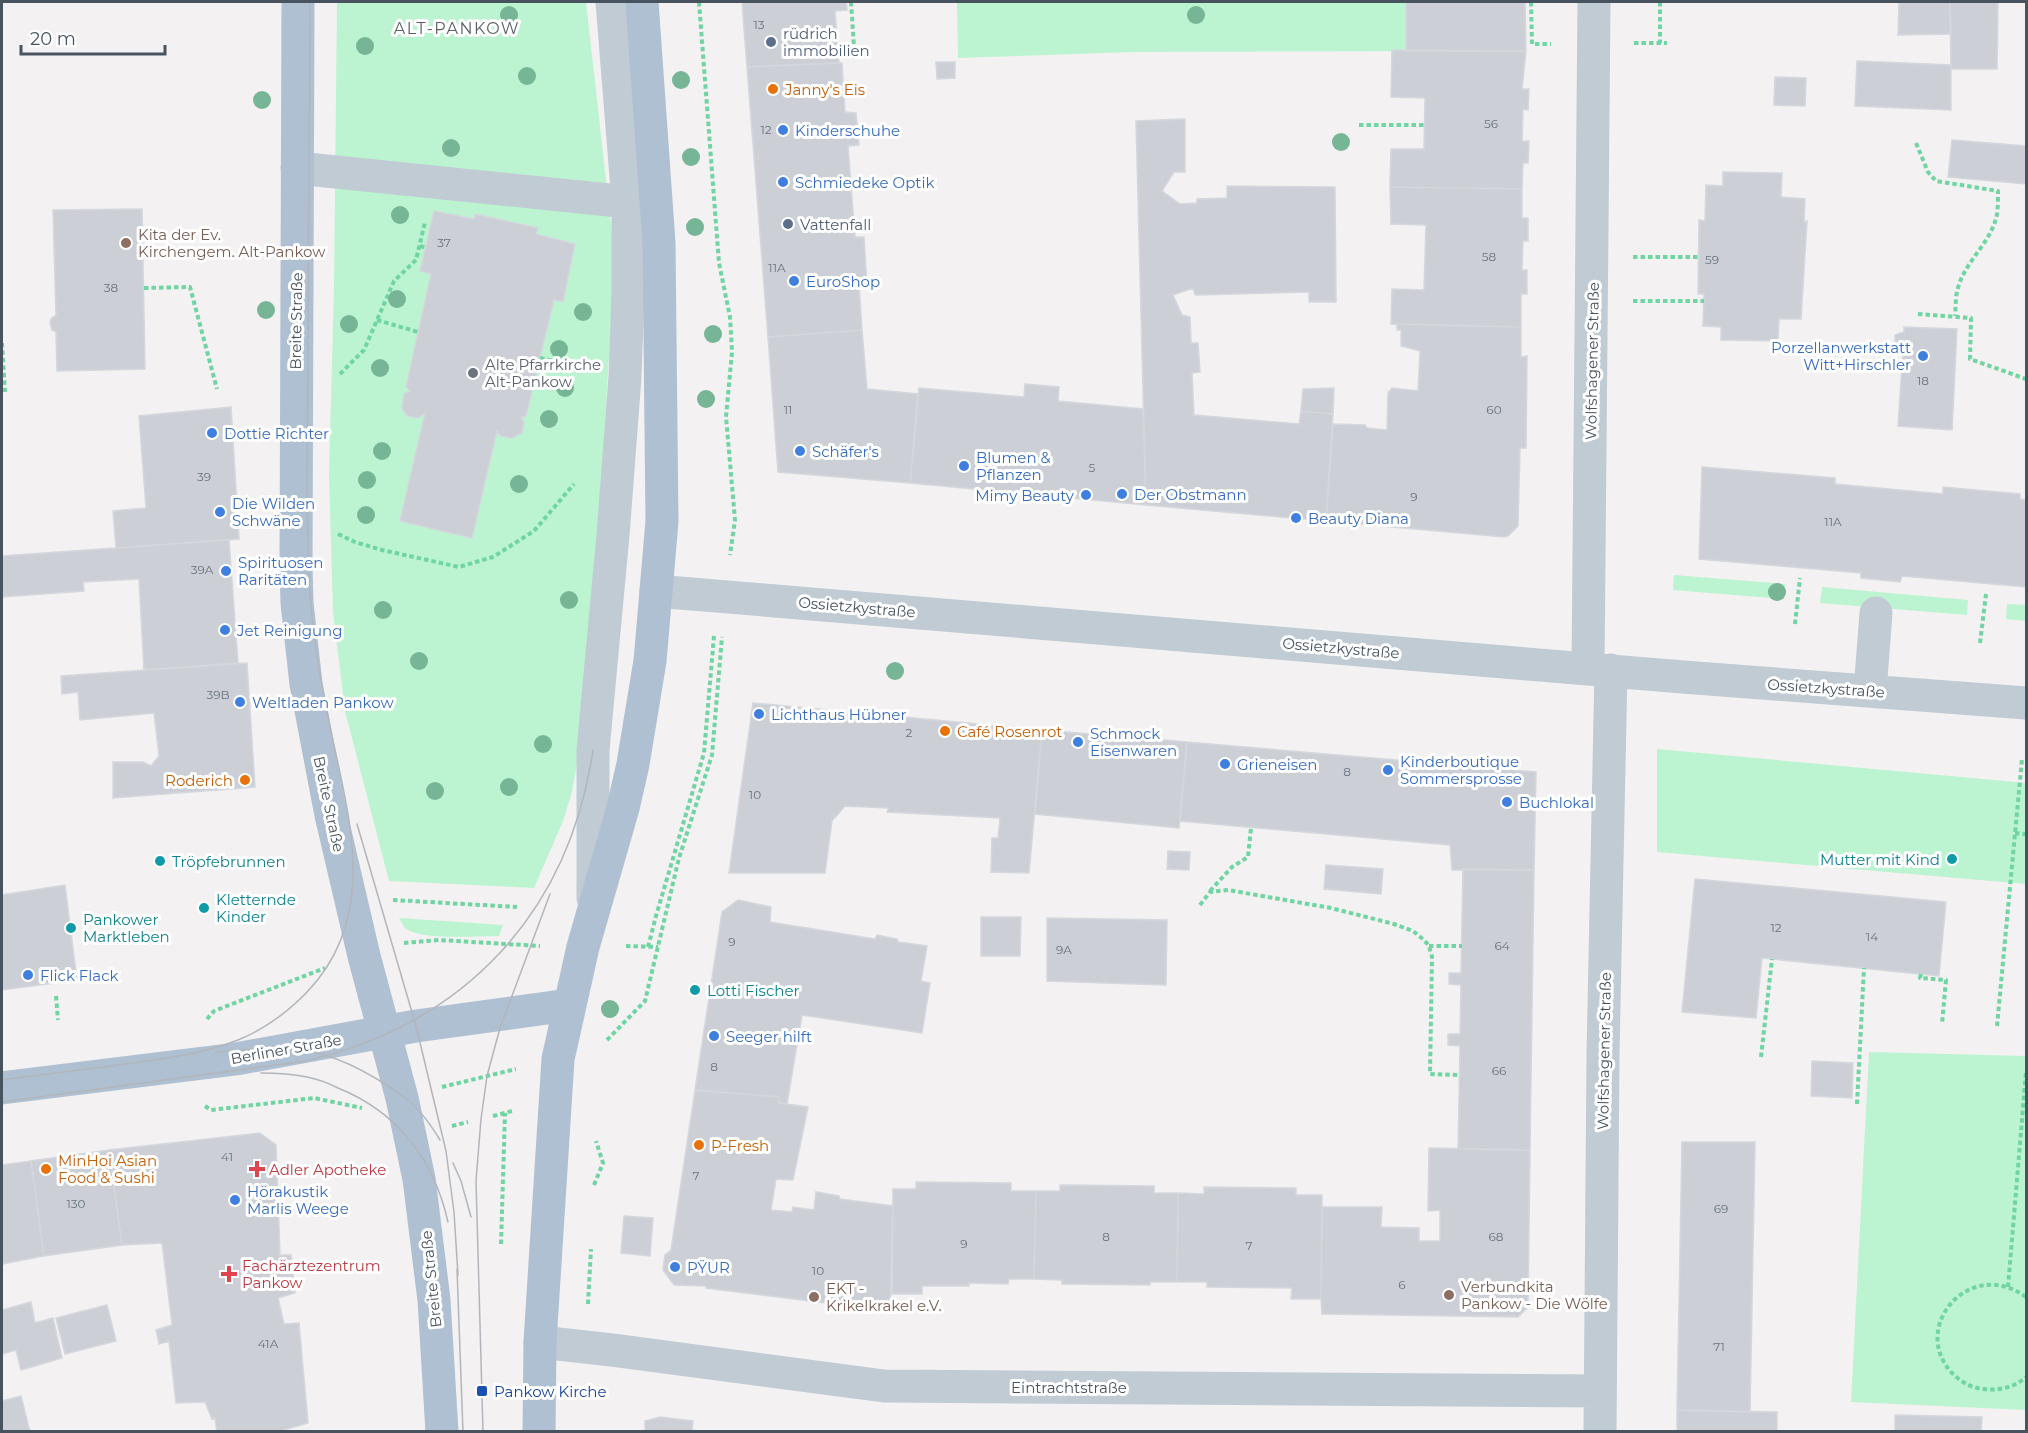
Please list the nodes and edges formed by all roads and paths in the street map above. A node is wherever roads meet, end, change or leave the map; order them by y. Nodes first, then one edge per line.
1 (298, 2) edge
2 (612, 2) edge
3 (642, 2) edge
4 (699, 2) edge
5 (851, 2) edge
6 (1594, 2) edge
7 (1660, 2) edge
8 (1660, 43) dead end
9 (855, 62) dead end
10 (1359, 125) dead end
11 (1424, 125) dead end
12 (1916, 143) dead end
13 (297, 168) junction
14 (642, 204) junction
15 (428, 212) dead end
16 (420, 246) junction
17 (426, 248) dead end
18 (241, 249) dead end
19 (261, 250) dead end
20 (1632, 257) dead end
21 (1698, 257) dead end
22 (144, 288) dead end
23 (1632, 301) dead end
24 (1704, 301) dead end
25 (1918, 314) dead end
26 (1955, 316) junction
27 (377, 320) junction
28 (418, 332) dead end
29 (2, 344) edge
30 (540, 358) dead end
31 (594, 370) dead end
32 (2026, 379) edge
33 (333, 381) dead end
34 (217, 389) dead end
35 (5, 392) dead end
36 (576, 479) dead end
37 (334, 531) dead end
38 (729, 560) dead end
39 (1800, 578) dead end
40 (656, 591) junction
41 (1986, 594) dead end
42 (1876, 613) dead end
43 (1795, 624) dead end
44 (723, 630) dead end
45 (714, 635) dead end
46 (1980, 643) dead end
47 (1599, 669) junction
48 (1870, 691) junction
49 (2026, 703) edge
50 (2022, 759) dead end
51 (1251, 828) dead end
52 (2015, 833) junction
53 (2026, 834) edge
54 (1210, 892) junction
55 (393, 900) dead end
56 (1200, 904) dead end
57 (517, 907) dead end
58 (594, 912) junction
59 (1430, 946) junction
60 (1462, 946) dead end
61 (583, 947) junction
62 (648, 947) junction
63 (658, 947) junction
64 (364, 956) junction
65 (1772, 959) dead end
66 (1864, 968) dead end
67 (1921, 974) dead end
68 (56, 996) dead end
69 (569, 1005) junction
70 (214, 1011) dead end
71 (58, 1020) dead end
72 (1942, 1024) dead end
73 (1997, 1026) dead end
74 (384, 1031) junction
75 (1761, 1057) dead end
76 (558, 1059) junction
77 (2026, 1072) edge
78 (1459, 1075) dead end
79 (2, 1088) edge
80 (402, 1098) junction
81 (1857, 1104) dead end
82 (519, 1109) dead end
83 (211, 1110) dead end
84 (505, 1113) junction
85 (493, 1116) dead end
86 (468, 1122) dead end
87 (448, 1126) dead end
88 (2019, 1151) junction
89 (2026, 1156) edge
90 (501, 1250) dead end
91 (2008, 1287) junction
92 (2026, 1298) edge
93 (540, 1342) junction
94 (2026, 1377) edge
95 (1600, 1391) junction
96 (442, 1431) edge
97 (539, 1431) edge
98 (1600, 1431) edge

1 - 13 main road, Breite Straße
2 - 14 street
3 - 14 main road
4 - 38 path
5 - 9 path
6 - 47 street, Wolfshagener Straße
7 - 8 path
10 - 11 path
12 - 26 path
13 - 14 street
13 - 64 main road, Breite Straße
14 - 40 main road
14 - 58 street
15 - 16 path
16 - 17 path
16 - 27 path
18 - 19 path
20 - 21 path
22 - 34 path
23 - 24 path
25 - 26 path
26 - 32 path
27 - 28 path
27 - 33 path
29 - 35 path
30 - 31 path
36 - 37 path
39 - 43 path
40 - 47 street, Ossietzkystraße
40 - 58 main road
41 - 46 path
42 - 48 street
44 - 63 path
45 - 62 path
47 - 48 street, Ossietzkystraße
47 - 95 street, Wolfshagener Straße
48 - 49 street, Ossietzkystraße
50 - 52 path
51 - 54 path
52 - 53 path
52 - 73 path
54 - 56 path
54 - 59 path
55 - 57 path
58 - 61 main road
59 - 60 path
59 - 78 path
61 - 62 path
61 - 64 path
61 - 69 main road
62 - 63 path
63 - 76 path
64 - 70 path
64 - 74 main road, Breite Straße
65 - 75 path
66 - 81 path
67 - 72 path
68 - 71 path
69 - 74 main road, Berliner Straße
69 - 76 main road
74 - 79 main road, Berliner Straße
74 - 80 main road, Breite Straße
76 - 80 path
76 - 93 main road
77 - 88 path
80 - 83 path
80 - 96 main road, Breite Straße
82 - 84 path
84 - 85 path
84 - 90 path
86 - 87 path
88 - 89 path
88 - 91 path
91 - 92 path
91 - 94 path
93 - 95 street, Eintrachtstraße
93 - 97 main road
95 - 98 street, Wolfshagener Straße

